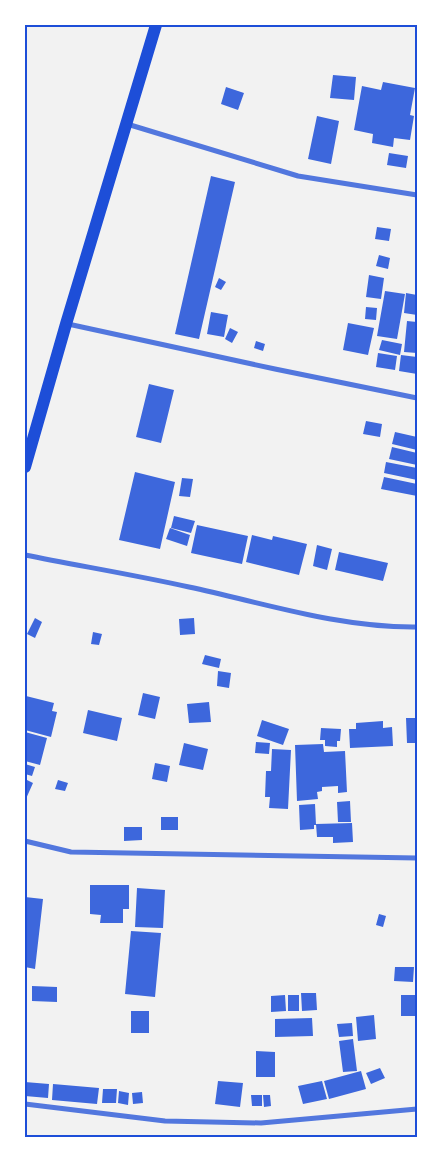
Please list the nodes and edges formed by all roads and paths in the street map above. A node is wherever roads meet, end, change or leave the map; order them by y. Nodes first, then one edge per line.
1 (156, 25) edge
2 (127, 124) junction
3 (417, 195) edge
4 (66, 324) junction
5 (417, 398) edge
6 (25, 467) edge
7 (25, 555) edge
8 (417, 627) edge
9 (25, 841) edge
10 (417, 858) edge
11 (25, 1104) edge
12 (417, 1109) edge

1 - 2 main road
2 - 3 street
2 - 4 main road
4 - 5 street
4 - 6 main road
7 - 8 street
9 - 10 street
11 - 12 street

